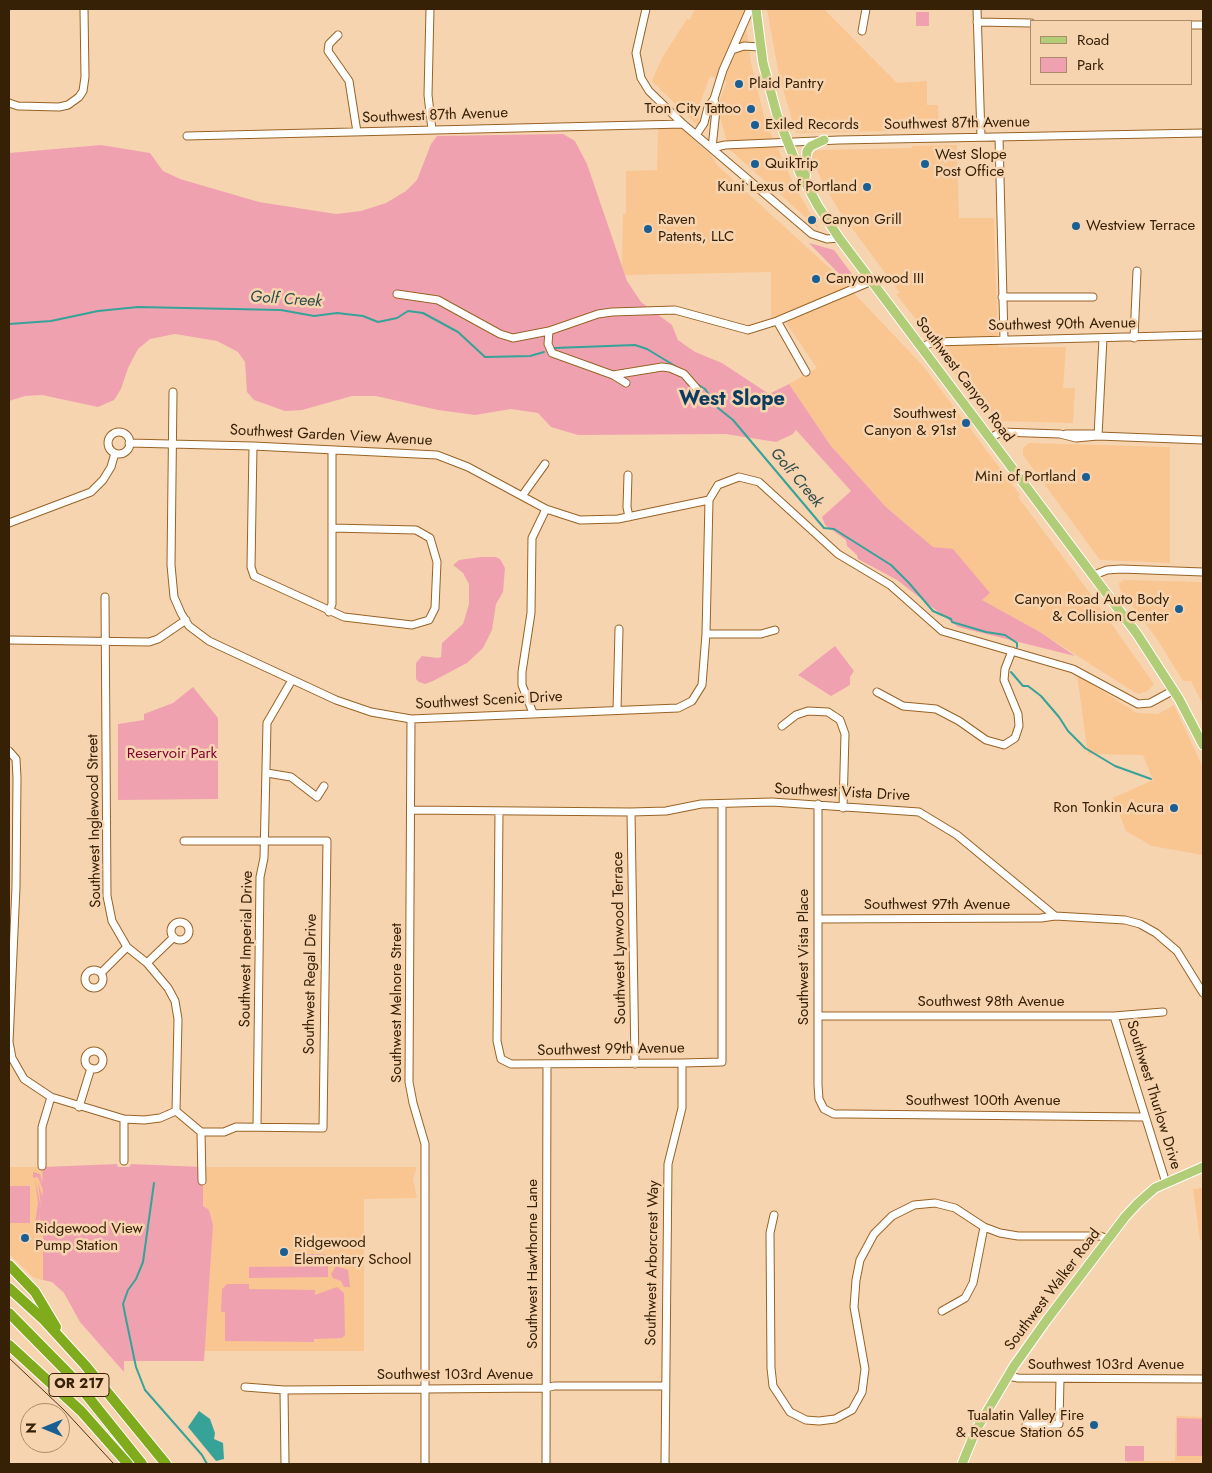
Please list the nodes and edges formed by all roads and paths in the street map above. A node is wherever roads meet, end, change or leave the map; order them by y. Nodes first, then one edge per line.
1 (84, 9) edge
2 (430, 9) edge
3 (646, 9) edge
4 (750, 9) edge
5 (756, 9) edge
6 (866, 9) edge
7 (977, 9) edge
8 (978, 22) junction
9 (1030, 23) edge
10 (862, 31) dead end
11 (338, 35) dead end
12 (760, 47) junction
13 (732, 50) junction
14 (714, 99) junction
15 (9, 103) edge
16 (704, 123) junction
17 (683, 124) junction
18 (714, 128) junction
19 (432, 130) junction
20 (357, 132) junction
21 (1203, 132) edge
22 (696, 135) junction
23 (188, 136) dead end
24 (981, 137) junction
25 (999, 137) junction
26 (824, 140) junction
27 (787, 143) junction
28 (712, 148) junction
29 (805, 182) junction
30 (839, 238) junction
31 (1137, 271) dead end
32 (872, 281) junction
33 (397, 294) dead end
34 (1002, 297) junction
35 (1092, 297) dead end
36 (777, 321) junction
37 (549, 331) junction
38 (1203, 335) edge
39 (1103, 338) junction
40 (1134, 338) junction
41 (1004, 340) junction
42 (922, 347) junction
43 (806, 372) dead end
44 (613, 375) junction
45 (626, 383) dead end
46 (697, 389) dead end
47 (173, 392) dead end
48 (1098, 436) junction
49 (990, 438) junction
50 (1203, 440) edge
51 (129, 443) junction
52 (172, 443) junction
53 (253, 446) junction
54 (332, 450) junction
55 (116, 453) junction
56 (545, 464) dead end
57 (628, 475) dead end
58 (522, 496) junction
59 (709, 500) junction
60 (546, 510) junction
61 (629, 517) junction
62 (9, 523) edge
63 (332, 528) junction
64 (1203, 572) edge
65 (1094, 575) junction
66 (105, 597) dead end
67 (329, 612) junction
68 (186, 620) junction
69 (618, 629) dead end
70 (775, 630) dead end
71 (706, 634) junction
72 (9, 640) edge
73 (106, 642) junction
74 (1012, 651) junction
75 (292, 680) junction
76 (1174, 690) junction
77 (877, 692) dead end
78 (617, 710) junction
79 (533, 713) junction
80 (411, 719) junction
81 (782, 726) dead end
82 (1203, 745) edge
83 (9, 751) edge
84 (267, 773) junction
85 (324, 786) dead end
86 (722, 804) junction
87 (818, 804) junction
88 (843, 808) junction
89 (411, 810) junction
90 (499, 811) junction
91 (631, 812) junction
92 (264, 840) junction
93 (184, 841) dead end
94 (1055, 916) junction
95 (818, 919) junction
96 (174, 937) dead end
97 (127, 947) junction
98 (147, 963) junction
99 (101, 973) dead end
100 (1203, 993) edge
101 (1163, 1012) dead end
102 (818, 1016) junction
103 (1114, 1016) junction
104 (9, 1035) edge
105 (635, 1064) junction
106 (682, 1064) junction
107 (548, 1065) junction
108 (90, 1068) dead end
109 (50, 1097) junction
110 (79, 1106) junction
111 (824, 1109) joint
112 (176, 1112) junction
113 (1144, 1117) junction
114 (124, 1119) junction
115 (257, 1127) junction
116 (201, 1132) junction
117 (124, 1161) dead end
118 (42, 1166) dead end
119 (1203, 1167) edge
120 (202, 1181) dead end
121 (1166, 1183) junction
122 (774, 1215) dead end
123 (984, 1228) junction
124 (1108, 1240) junction
125 (9, 1265) edge
126 (9, 1288) edge
127 (942, 1312) dead end
128 (9, 1313) edge
129 (65, 1343) junction
130 (9, 1345) edge
131 (1008, 1376) junction
132 (1060, 1379) junction
133 (1203, 1379) edge
134 (665, 1386) junction
135 (245, 1387) dead end
136 (546, 1388) junction
137 (425, 1389) junction
138 (284, 1390) junction
139 (1026, 1425) dead end
140 (128, 1464) edge
141 (142, 1464) edge
142 (166, 1464) edge
143 (285, 1464) edge
144 (425, 1464) edge
145 (546, 1464) edge
146 (665, 1464) edge
147 (962, 1464) edge

1 - 15 street
2 - 19 street
3 - 17 street
4 - 13 street
5 - 12 main road, Southwest Canyon Road
6 - 10 street
7 - 8 street
8 - 9 street
8 - 24 street
11 - 20 street
12 - 13 street
12 - 27 main road, Southwest Canyon Road
13 - 14 street
14 - 16 street
14 - 18 street
16 - 18 street
16 - 22 street
17 - 19 street, Southwest 87th Avenue
17 - 22 street
18 - 28 street
19 - 20 street, Southwest 87th Avenue
20 - 23 street, Southwest 87th Avenue
21 - 25 street, Southwest 87th Avenue
22 - 28 street
24 - 25 street, Southwest 87th Avenue
24 - 26 street, Southwest 87th Avenue
25 - 34 street
26 - 27 street, Southwest 87th Avenue
26 - 29 main road
27 - 28 street, Southwest 87th Avenue
27 - 29 main road, Southwest Canyon Road
28 - 30 street
29 - 30 main road, Southwest Canyon Road
30 - 32 main road, Southwest Canyon Road
31 - 40 street
32 - 36 street
32 - 42 main road, Southwest Canyon Road
33 - 37 street
34 - 35 street
34 - 41 street
36 - 37 street
36 - 43 street
37 - 44 street
38 - 40 street, Southwest 90th Avenue
39 - 40 street, Southwest 90th Avenue
39 - 41 street, Southwest 90th Avenue
39 - 48 street
41 - 42 street, Southwest 90th Avenue
42 - 49 main road, Southwest Canyon Road
44 - 45 street
44 - 46 street
47 - 52 street, Southwest Scenic Drive
48 - 49 street
48 - 50 street
49 - 65 main road, Southwest Canyon Road
51 - 52 street, Southwest Garden View Avenue
51 - 55 street
51 - 55 street, Southwest Garden View Avenue
52 - 53 street, Southwest Garden View Avenue
52 - 68 street, Southwest Scenic Drive
53 - 54 street, Southwest Garden View Avenue
53 - 67 street
54 - 58 street, Southwest Garden View Avenue
54 - 63 street
55 - 62 street
56 - 58 street
57 - 61 street
58 - 60 street, Southwest Garden View Avenue
59 - 61 street, Southwest Garden View Avenue
59 - 71 street, Southwest Scenic Drive
59 - 74 street
60 - 61 street, Southwest Garden View Avenue
60 - 79 street
63 - 67 street
63 - 67 street
64 - 65 street
65 - 76 main road, Southwest Canyon Road
66 - 73 street, Southwest Inglewood Street
68 - 73 street
68 - 75 street, Southwest Scenic Drive
69 - 78 street
70 - 71 street
71 - 78 street, Southwest Scenic Drive
72 - 73 street
73 - 97 street, Southwest Inglewood Street
74 - 76 street
74 - 77 street
75 - 80 street, Southwest Scenic Drive
75 - 84 street, Southwest Imperial Drive
76 - 82 main road, Southwest Canyon Road
78 - 79 street, Southwest Scenic Drive
79 - 80 street, Southwest Scenic Drive
80 - 89 street, Southwest Melnore Street
81 - 88 street
83 - 104 street
84 - 85 street
84 - 92 street, Southwest Imperial Drive
86 - 87 street, Southwest Vista Drive
86 - 91 street, Southwest Vista Drive
86 - 106 street, Southwest 99th Avenue
87 - 88 street, Southwest Vista Drive
87 - 95 street, Southwest Vista Place
88 - 94 street, Southwest Vista Drive
89 - 90 street, Southwest Vista Drive
89 - 137 street, Southwest Melnore Street
90 - 91 street, Southwest Vista Drive
90 - 107 street, Southwest 99th Avenue
91 - 105 street, Southwest Lynwood Terrace
92 - 93 street
92 - 115 street, Southwest Imperial Drive
92 - 115 street, Southwest Regal Drive
94 - 95 street, Southwest 97th Avenue
94 - 100 street
95 - 102 street, Southwest Vista Place
96 - 98 street
97 - 98 street, Southwest Inglewood Street
97 - 99 street
98 - 112 street, Southwest Inglewood Street
101 - 103 street, Southwest 98th Avenue
102 - 103 street, Southwest 98th Avenue
102 - 111 street, Southwest Vista Place
103 - 113 street, Southwest Thurlow Drive
104 - 109 street
105 - 106 street, Southwest 99th Avenue
105 - 107 street, Southwest 99th Avenue
106 - 134 street, Southwest Arborcrest Way
107 - 136 street, Southwest Hawthorne Lane
108 - 110 street
109 - 110 street
109 - 118 street
110 - 114 street
111 - 113 street, Southwest 100th Avenue
112 - 114 street
112 - 116 street
113 - 121 street, Southwest Thurlow Drive
114 - 117 street
115 - 116 street
116 - 120 street
119 - 121 main road, Southwest Walker Road
121 - 124 main road, Southwest Walker Road
122 - 123 street
123 - 124 street
123 - 127 street
124 - 131 main road, Southwest Walker Road
125 - 129 highway
126 - 129 highway, OR 217
128 - 141 highway, OR 217
129 - 142 highway, OR 217
130 - 140 highway
131 - 132 street, Southwest 103rd Avenue
131 - 147 main road, Southwest Walker Road
132 - 133 street, Southwest 103rd Avenue
132 - 139 street
134 - 136 street, Southwest 103rd Avenue
134 - 146 street, Southwest Arborcrest Way
135 - 138 street, Southwest 103rd Avenue
136 - 137 street, Southwest 103rd Avenue
136 - 145 street, Southwest Hawthorne Lane
137 - 138 street, Southwest 103rd Avenue
137 - 144 street, Southwest Melnore Street
138 - 143 street

